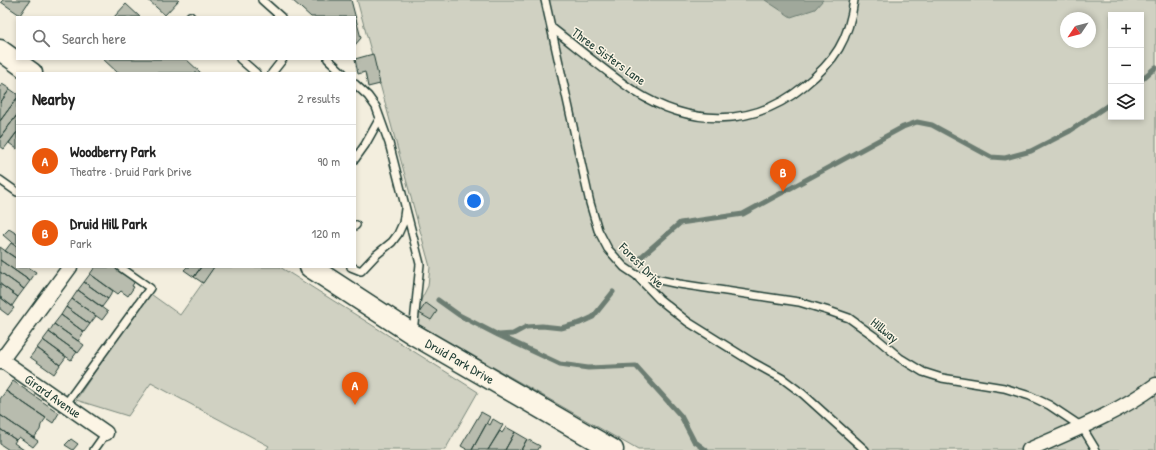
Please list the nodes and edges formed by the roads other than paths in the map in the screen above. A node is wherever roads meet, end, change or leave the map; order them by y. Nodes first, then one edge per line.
1 (262, 0) edge
2 (545, 0) edge
3 (854, 0) edge
4 (280, 16) edge
5 (552, 28) junction
6 (0, 50) edge
7 (241, 60) edge
8 (282, 60) edge
9 (329, 60) edge
10 (31, 72) edge
11 (255, 72) edge
12 (273, 72) edge
13 (342, 72) edge
14 (356, 85) edge
15 (380, 118) junction
16 (356, 158) edge
17 (0, 180) edge
18 (16, 191) edge
19 (406, 207) junction
20 (69, 268) edge
21 (121, 268) edge
22 (312, 268) edge
23 (354, 268) edge
24 (636, 275) junction
25 (413, 334) junction
26 (1, 360) edge
27 (1156, 385) edge
28 (65, 405) junction
29 (1082, 427) junction
30 (106, 433) joint
31 (94, 450) edge
32 (613, 450) edge
33 (865, 450) edge
34 (1029, 450) edge
35 (1096, 450) edge

1 - 4 lane
2 - 5 lane, Forest Drive
3 - 5 lane, Three Sisters Lane
5 - 24 lane, Forest Drive
6 - 10 main road
7 - 11 lane
8 - 12 lane
9 - 13 lane
14 - 15 lane
15 - 16 lane
15 - 19 lane
17 - 18 lane
19 - 23 lane
19 - 25 lane
20 - 26 street
21 - 28 lane
22 - 25 main road, Druid Park Drive
24 - 29 lane, Hillway
24 - 33 lane, Forest Drive
25 - 32 main road, Druid Park Drive
26 - 28 street, Girard Avenue
27 - 29 street
28 - 30 street, Girard Avenue
29 - 34 street
29 - 35 lane, Hillway
30 - 31 lane

